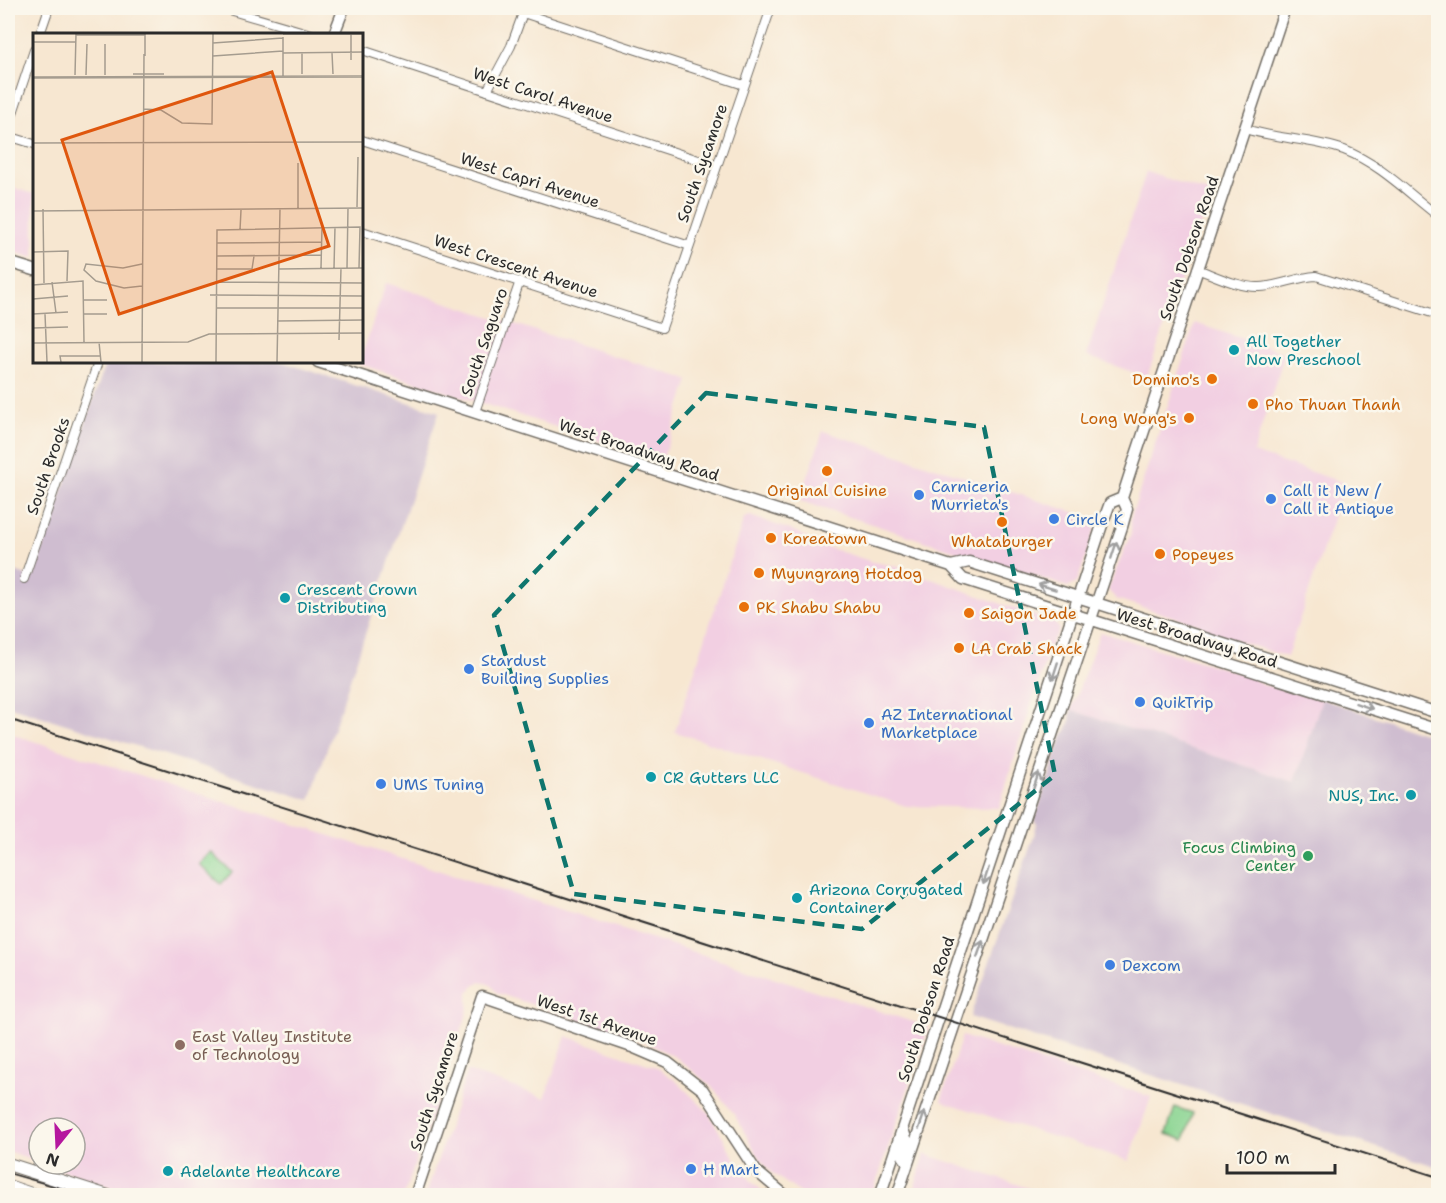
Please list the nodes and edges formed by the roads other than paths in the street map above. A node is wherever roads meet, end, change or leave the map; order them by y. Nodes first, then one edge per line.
1 (50, 8) edge
2 (222, 8) edge
3 (344, 8) edge
4 (771, 8) edge
5 (1284, 8) edge
6 (39, 33) edge
7 (308, 33) edge
8 (334, 33) edge
9 (363, 50) edge
10 (33, 53) edge
11 (744, 85) junction
12 (487, 91) junction
13 (8, 129) edge
14 (1245, 129) junction
15 (8, 136) edge
16 (363, 140) edge
17 (33, 144) edge
18 (717, 166) junction
19 (1438, 216) edge
20 (363, 231) edge
21 (690, 246) junction
22 (8, 262) edge
23 (1197, 269) junction
24 (33, 270) edge
25 (520, 281) junction
26 (1438, 315) edge
27 (662, 328) joint
28 (98, 363) edge
29 (321, 363) edge
30 (475, 412) junction
31 (1122, 498) junction
32 (951, 566) junction
33 (24, 579) dead end
34 (1079, 597) junction
35 (1096, 602) junction
36 (1073, 615) junction
37 (1090, 620) junction
38 (1438, 713) edge
39 (1438, 730) edge
40 (482, 996) joint
41 (903, 1129) junction
42 (8, 1164) edge
43 (908, 1164) junction
44 (8, 1186) edge
45 (37, 1196) edge
46 (108, 1196) edge
47 (415, 1196) edge
48 (786, 1196) edge
49 (880, 1196) edge
50 (897, 1196) edge

1 - 6 street
2 - 7 street
3 - 8 main road
4 - 11 street, South Sycamore
5 - 14 main road, South Dobson Road
9 - 12 street, West Carol Avenue
10 - 13 street
11 - 12 street
11 - 18 street, South Sycamore
12 - 18 street, West Carol Avenue
14 - 19 street
14 - 23 main road, South Dobson Road
15 - 17 street
16 - 21 street, West Capri Avenue
18 - 21 street, South Sycamore
20 - 25 street, West Crescent Avenue
21 - 27 street, South Sycamore
22 - 24 main road
23 - 26 street
23 - 31 main road, South Dobson Road
25 - 27 street, West Crescent Avenue
25 - 30 street, South Saguaro
28 - 33 street, South Brooks
29 - 30 main road, West Broadway Road
30 - 32 main road, West Broadway Road
31 - 34 main road, South Dobson Road
35 -> 31 main road, South Dobson Road
34 -> 32 main road, West Broadway Road
32 - 36 main road, West Broadway Road
34 - 35 main road, West Broadway Road
34 - 36 main road, South Dobson Road
35 - 37 main road, South Dobson Road
35 - 38 main road, West Broadway Road
36 - 37 main road, West Broadway Road
36 -> 41 main road, South Dobson Road
37 -> 39 main road, West Broadway Road
43 -> 37 main road, South Dobson Road
40 - 47 main road, South Sycamore
40 - 48 main road, West 1st Avenue
41 - 43 main road
41 - 49 main road, South Dobson Road
42 - 46 main road
43 - 50 main road, South Dobson Road
44 - 45 main road

